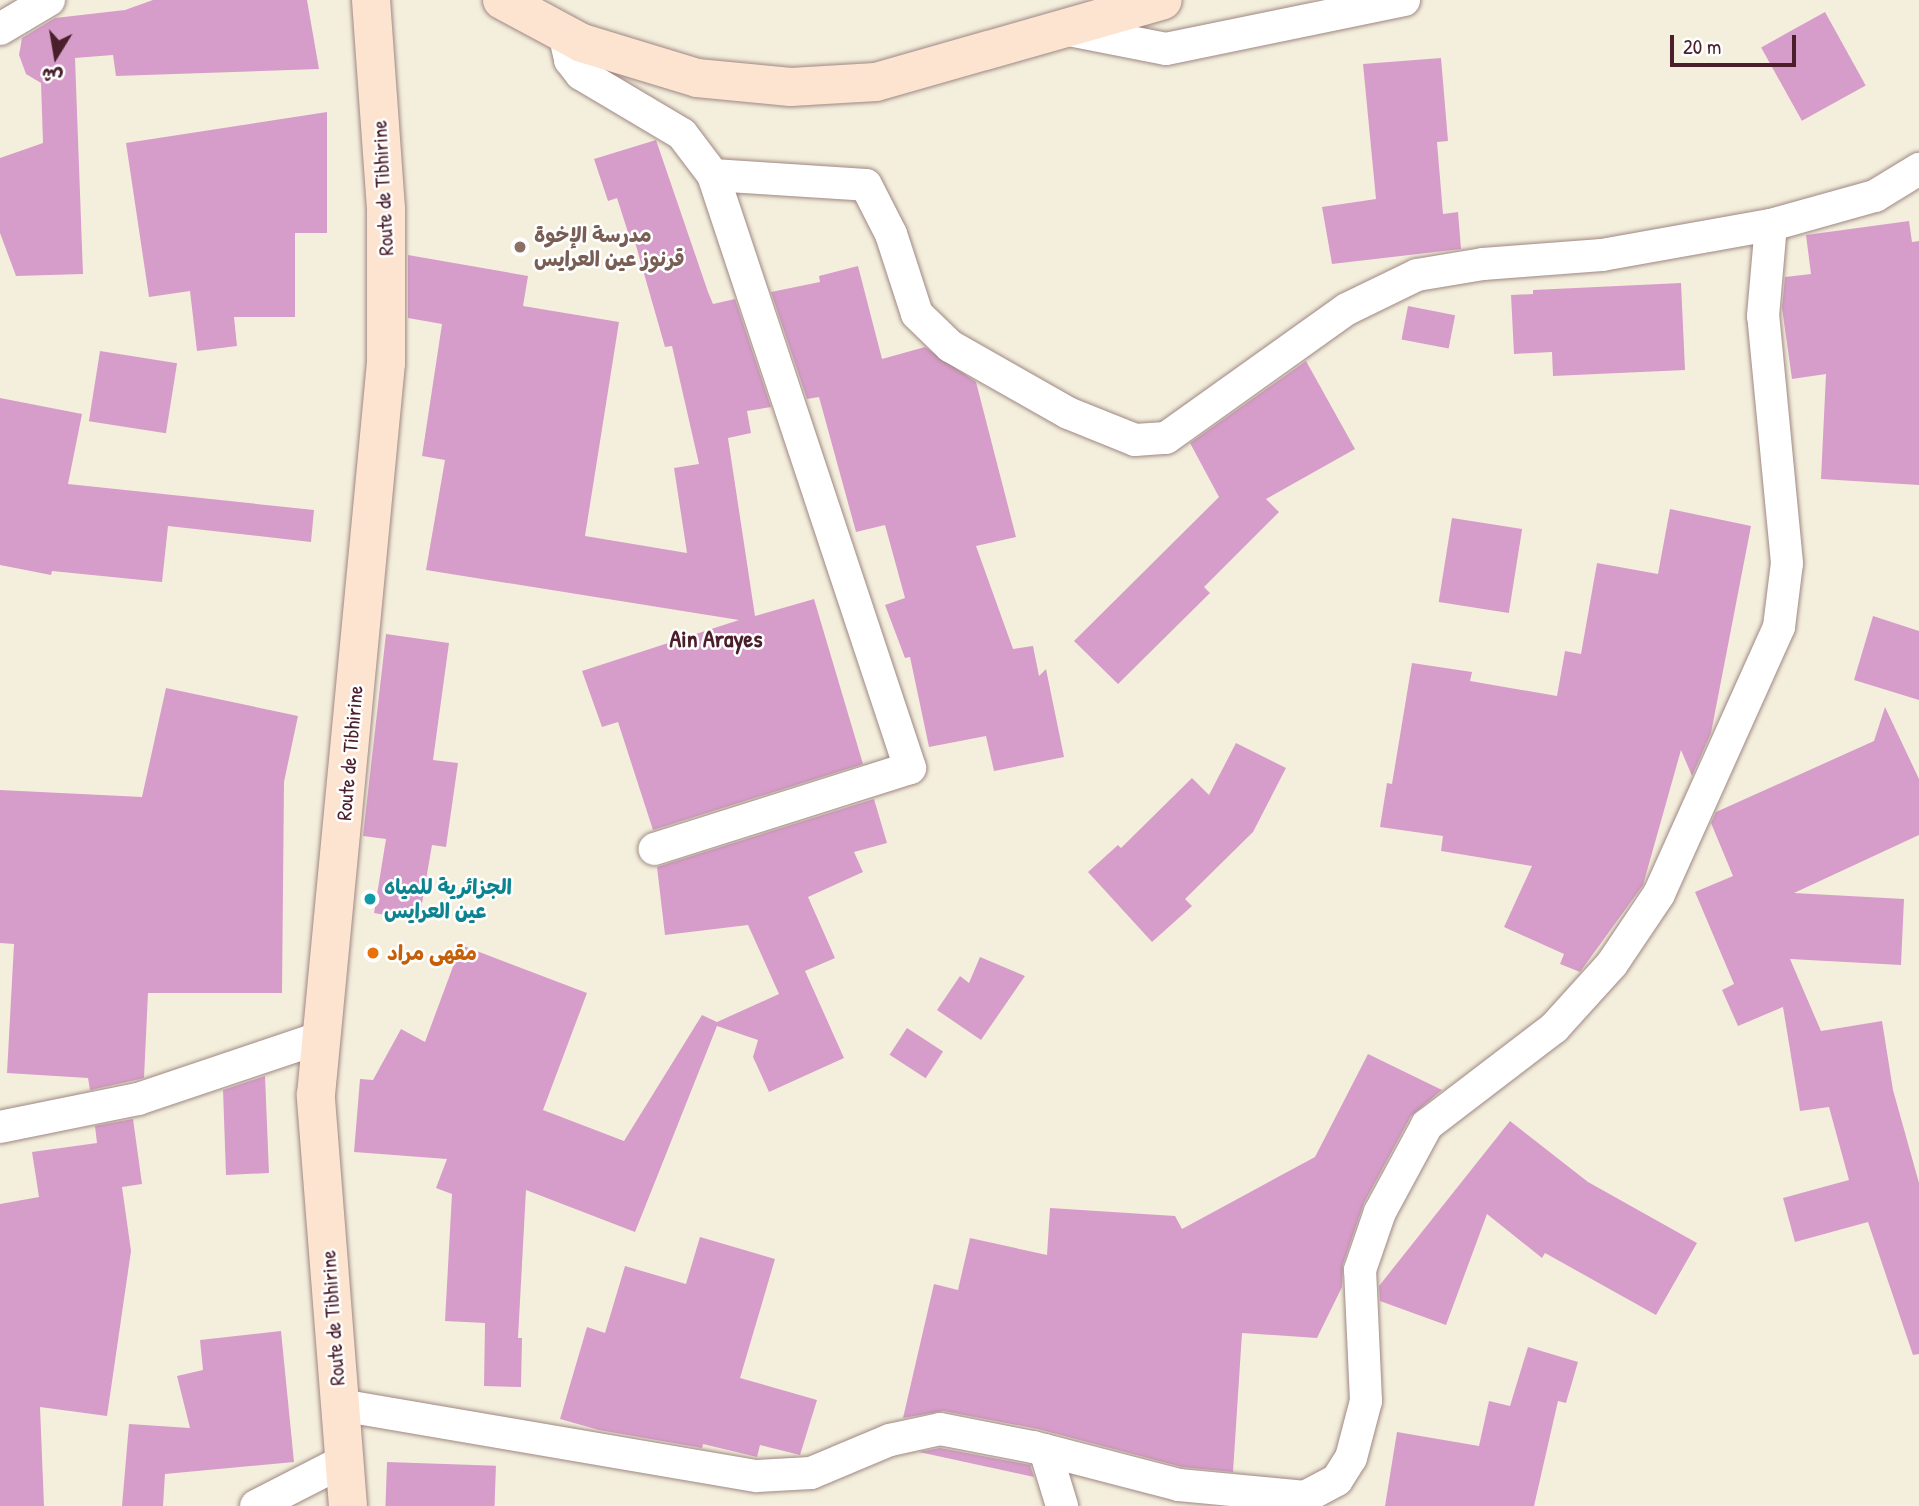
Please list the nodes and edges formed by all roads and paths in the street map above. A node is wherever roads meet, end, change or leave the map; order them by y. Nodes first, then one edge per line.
1 (49, 0) edge
2 (372, 0) edge
3 (502, 0) edge
4 (1163, 0) edge
5 (1404, 0) edge
6 (1059, 28) junction
7 (0, 29) edge
8 (564, 33) junction
9 (1919, 169) edge
10 (713, 175) junction
11 (1771, 225) junction
12 (656, 849) dead end
13 (321, 1037) junction
14 (0, 1127) edge
15 (340, 1405) junction
16 (1045, 1450) junction
17 (344, 1461) junction
18 (256, 1506) edge
19 (348, 1506) edge
20 (1062, 1506) edge

1 - 7 street
2 - 13 street, Route de Tibhirine
3 - 8 street
4 - 6 street
5 - 6 street
6 - 8 street
8 - 10 street
9 - 11 street
10 - 11 street
10 - 12 street
11 - 16 street
13 - 14 street
13 - 15 street, Route de Tibhirine
15 - 16 street
15 - 17 street, Route de Tibhirine
16 - 20 street
17 - 18 street
17 - 19 street, Route de Tibhirine

